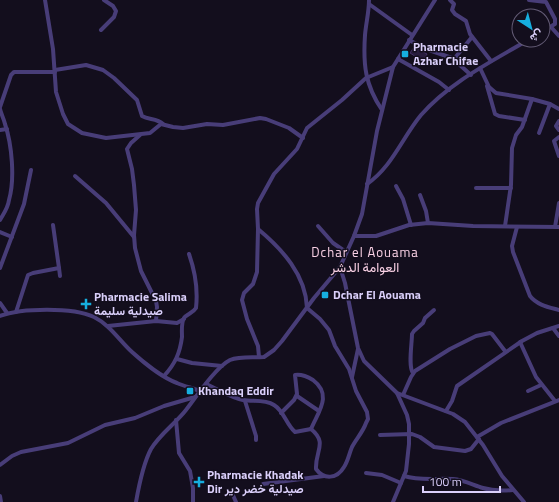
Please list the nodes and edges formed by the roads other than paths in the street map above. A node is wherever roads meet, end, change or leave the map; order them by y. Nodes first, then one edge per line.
1 (45, 0) edge
2 (104, 0) edge
3 (435, 0) edge
4 (450, 0) edge
5 (529, 0) edge
6 (369, 2) edge
7 (549, 8) edge
8 (551, 12) edge
9 (551, 27) joint
10 (101, 30) dead end
11 (412, 35) junction
12 (559, 36) edge
13 (472, 37) junction
14 (409, 40) junction
15 (514, 48) edge
16 (398, 59) junction
17 (454, 59) junction
18 (491, 61) junction
19 (393, 67) junction
20 (480, 68) junction
21 (55, 71) junction
22 (471, 75) junction
23 (366, 78) junction
24 (486, 81) junction
25 (449, 90) junction
26 (532, 99) junction
27 (550, 104) junction
28 (0, 108) edge
29 (559, 109) edge
30 (382, 110) junction
31 (525, 120) junction
32 (559, 121) edge
33 (163, 124) junction
34 (7, 128) junction
35 (0, 130) edge
36 (559, 130) edge
37 (539, 133) dead end
38 (141, 135) junction
39 (559, 137) edge
40 (303, 138) junction
41 (559, 156) edge
42 (31, 170) dead end
43 (74, 176) dead end
44 (367, 184) junction
45 (396, 186) dead end
46 (476, 188) dead end
47 (511, 188) junction
48 (420, 195) dead end
49 (559, 203) edge
50 (0, 220) edge
51 (428, 223) junction
52 (53, 225) dead end
53 (411, 225) junction
54 (318, 226) dead end
55 (505, 226) junction
56 (517, 227) junction
57 (557, 227) edge
58 (258, 229) junction
59 (0, 232) edge
60 (134, 236) junction
61 (354, 236) junction
62 (12, 237) junction
63 (346, 252) junction
64 (188, 254) dead end
65 (1, 260) edge
66 (340, 267) junction
67 (0, 268) edge
68 (59, 268) junction
69 (60, 276) dead end
70 (0, 303) edge
71 (307, 308) junction
72 (434, 310) dead end
73 (559, 310) edge
74 (16, 312) junction
75 (7, 313) junction
76 (0, 316) edge
77 (184, 318) junction
78 (156, 321) junction
79 (108, 326) junction
80 (559, 326) edge
81 (553, 328) junction
82 (559, 336) edge
83 (520, 342) junction
84 (358, 348) junction
85 (505, 351) junction
86 (260, 357) junction
87 (177, 359) junction
88 (222, 366) junction
89 (413, 373) junction
90 (164, 376) junction
91 (352, 377) junction
92 (206, 384) junction
93 (541, 385) junction
94 (200, 391) junction
95 (528, 391) dead end
96 (397, 393) junction
97 (403, 395) junction
98 (196, 396) junction
99 (297, 396) junction
100 (557, 400) edge
101 (245, 401) junction
102 (319, 411) junction
103 (446, 411) junction
104 (281, 413) junction
105 (176, 420) junction
106 (311, 429) junction
107 (409, 434) junction
108 (380, 435) dead end
109 (478, 438) junction
110 (256, 440) dead end
111 (0, 465) edge
112 (366, 473) dead end
113 (324, 476) junction
114 (404, 476) junction
115 (401, 483) junction
116 (263, 484) dead end
117 (514, 490) junction
118 (232, 493) dead end
119 (0, 496) edge
120 (1, 502) edge
121 (136, 502) edge
122 (193, 502) edge
123 (236, 502) edge
124 (393, 502) edge
125 (524, 502) edge

1 - 21 street
2 - 10 street
3 - 11 street
4 - 13 street
5 - 7 street
6 - 11 street
6 - 23 street
8 - 9 street
9 - 12 street
11 - 14 street
13 - 17 street
13 - 18 street
14 - 16 street
14 - 17 street
15 - 18 street
16 - 19 street
16 - 25 street
17 - 22 street
18 - 20 street
19 - 23 street
19 - 30 street
20 - 22 street
20 - 24 street
21 - 28 street
21 - 33 street
21 - 38 street
22 - 25 street
23 - 30 street
23 - 40 street
24 - 26 street
24 - 31 street
25 - 44 street
26 - 27 street
26 - 31 street
27 - 29 street
27 - 37 street
28 - 34 street
30 - 44 street
31 - 47 street
32 - 36 street
33 - 38 street
33 - 40 street
34 - 35 street
34 - 50 street
38 - 60 street
39 - 41 street
40 - 58 street
42 - 62 street
43 - 60 street
44 - 61 street
45 - 53 street
46 - 47 street
47 - 55 street
48 - 51 street
49 - 57 street
51 - 53 street
51 - 55 street
52 - 68 street
53 - 61 street
54 - 63 street
55 - 56 street
56 - 57 street
56 - 73 street
58 - 71 street
58 - 86 street
59 - 62 street
60 - 78 street
61 - 63 street
62 - 65 street
63 - 66 street
64 - 77 street
65 - 67 street
66 - 71 street
66 - 84 street
68 - 69 street
68 - 74 street
70 - 75 street
71 - 86 street
71 - 91 street
72 - 89 street
74 - 75 street
74 - 79 street
75 - 76 street
77 - 78 street
77 - 87 street
78 - 79 street
79 - 90 street
80 - 81 street
81 - 82 street
81 - 83 street
83 - 85 street
83 - 93 street
84 - 91 street
84 - 96 street
85 - 89 street
85 - 103 street
86 - 88 street
87 - 88 street
87 - 90 street
88 - 92 street
89 - 97 street
90 - 94 street
91 - 113 street
92 - 94 street
92 - 101 street
93 - 95 street
93 - 100 street
94 - 98 street
96 - 97 street
96 - 107 street
97 - 103 street
98 - 105 street
98 - 111 street
99 - 102 street
99 - 102 street
99 - 104 street
100 - 109 street
101 - 104 street
101 - 110 street
102 - 106 street
103 - 109 street
104 - 106 street
105 - 121 street
105 - 122 street
106 - 113 street
107 - 108 street
107 - 109 street
107 - 114 street
109 - 117 street
112 - 115 street
113 - 116 street
114 - 115 street
114 - 117 street
115 - 124 street
117 - 125 street
118 - 123 street
119 - 120 street

